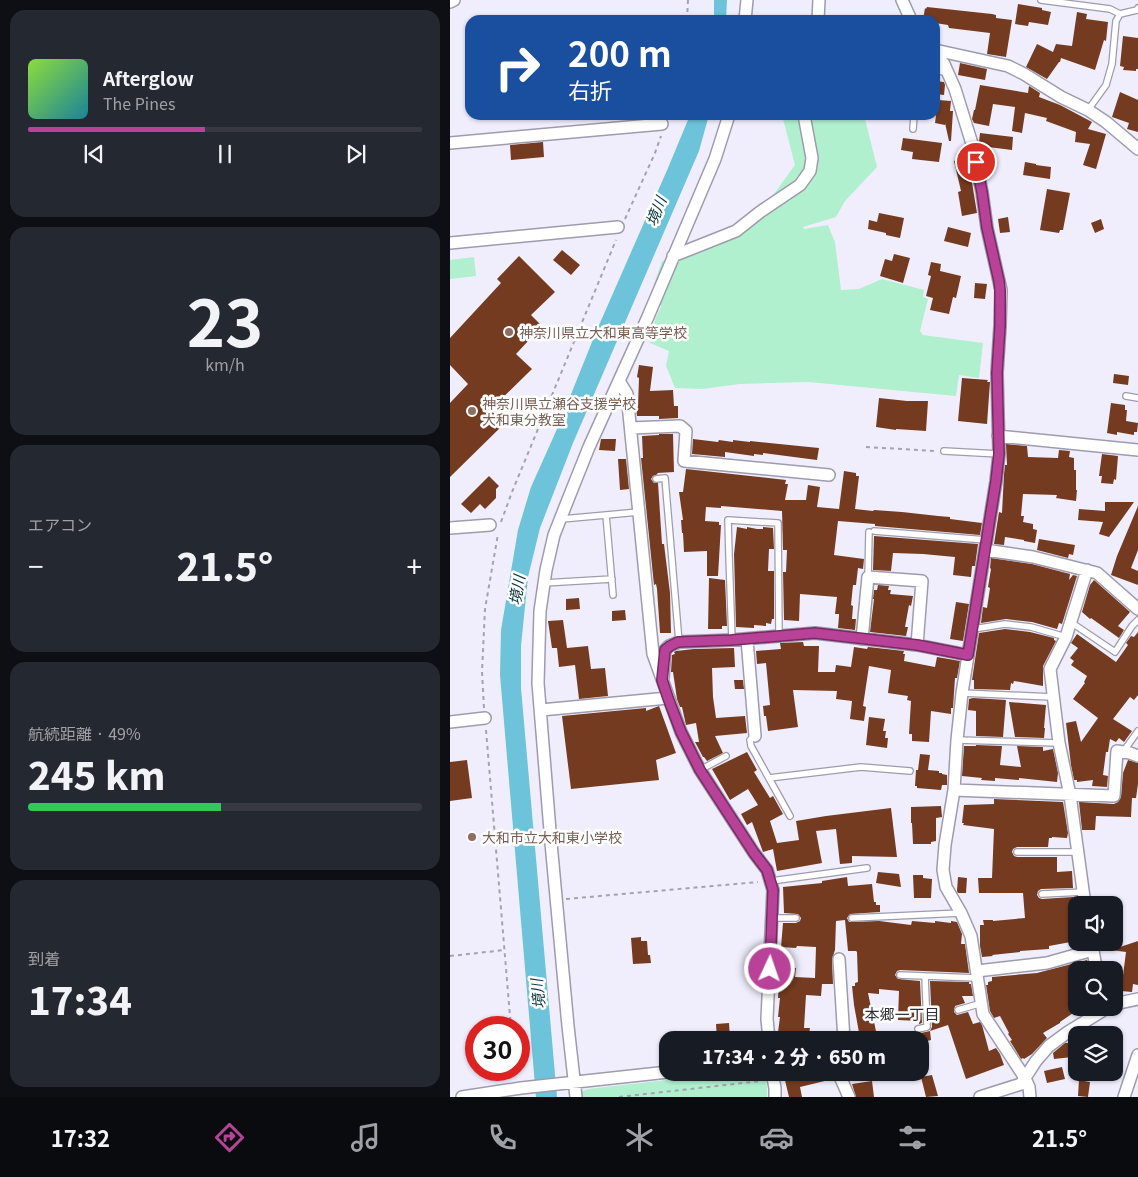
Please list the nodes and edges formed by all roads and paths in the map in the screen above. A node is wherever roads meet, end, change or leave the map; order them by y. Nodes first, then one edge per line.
1 (454, 0) edge
2 (688, 0) edge
3 (747, 0) edge
4 (819, 0) edge
5 (902, 0) edge
6 (1040, 0) edge
7 (450, 2) edge
8 (1138, 9) edge
9 (1120, 14) junction
10 (687, 15) edge
11 (746, 15) edge
12 (818, 15) edge
13 (909, 15) edge
14 (940, 53) edge
15 (940, 59) edge
16 (940, 71) edge
17 (948, 72) junction
18 (1088, 110) junction
19 (727, 120) edge
20 (805, 120) edge
21 (914, 120) edge
22 (662, 124) dead end
23 (913, 129) dead end
24 (450, 143) edge
25 (1138, 149) edge
26 (618, 227) dead end
27 (450, 243) edge
28 (673, 256) junction
29 (619, 381) junction
30 (1126, 396) dead end
31 (1138, 398) edge
32 (631, 428) junction
33 (998, 436) junction
34 (866, 447) dead end
35 (1138, 450) edge
36 (944, 451) joint
37 (999, 454) junction
38 (829, 475) dead end
39 (656, 479) dead end
40 (639, 512) junction
41 (606, 515) junction
42 (562, 519) junction
43 (490, 524) dead end
44 (450, 528) edge
45 (986, 545) junction
46 (1087, 570) junction
47 (868, 578) junction
48 (612, 579) junction
49 (544, 584) junction
50 (613, 595) dead end
51 (1138, 609) edge
52 (1138, 620) edge
53 (1072, 623) junction
54 (972, 629) junction
55 (779, 636) junction
56 (1066, 637) junction
57 (747, 639) junction
58 (862, 639) junction
59 (732, 640) junction
60 (678, 642) junction
61 (917, 645) junction
62 (968, 655) junction
63 (662, 680) junction
64 (962, 693) junction
65 (1053, 697) junction
66 (668, 698) junction
67 (540, 710) junction
68 (485, 718) dead end
69 (450, 722) edge
70 (1138, 731) edge
71 (754, 736) joint
72 (957, 740) junction
73 (1059, 743) junction
74 (1123, 752) junction
75 (726, 756) dead end
76 (1138, 756) edge
77 (700, 770) junction
78 (910, 771) dead end
79 (769, 778) junction
80 (954, 790) junction
81 (1070, 795) junction
82 (790, 816) dead end
83 (1017, 852) dead end
84 (1078, 852) junction
85 (867, 868) dead end
86 (771, 881) junction
87 (1083, 892) junction
88 (1042, 894) dead end
89 (1084, 896) edge
90 (557, 900) junction
91 (961, 913) junction
92 (772, 918) junction
93 (796, 918) dead end
94 (852, 918) dead end
95 (505, 950) dead end
96 (1079, 951) edge
97 (450, 956) edge
98 (839, 959) dead end
99 (978, 974) junction
100 (900, 975) dead end
101 (925, 976) junction
102 (1138, 999) edge
103 (982, 1002) junction
104 (1123, 1002) edge
105 (958, 1010) dead end
106 (1094, 1016) edge
107 (918, 1028) dead end
108 (768, 1031) edge
109 (843, 1031) edge
110 (1138, 1055) edge
111 (659, 1073) edge
112 (1025, 1078) junction
113 (736, 1081) edge
114 (773, 1081) edge
115 (842, 1081) edge
116 (573, 1082) junction
117 (462, 1097) edge
118 (576, 1097) edge
119 (619, 1097) edge
120 (775, 1097) edge
121 (849, 1097) edge
122 (980, 1097) edge
123 (1030, 1097) edge
124 (1124, 1097) edge

1 - 7 street
2 - 10 path
3 - 11 street
4 - 12 street
5 - 13 street
6 - 9 lane
8 - 9 lane
9 - 18 lane
14 - 18 street
15 - 17 street
16 - 17 lane
17 - 33 street
18 - 25 street
19 - 28 street
20 - 28 street
21 - 23 lane
22 - 24 street
26 - 27 street
28 - 29 street
29 - 32 street
29 - 42 street
30 - 31 lane
32 - 38 street
32 - 40 street
33 - 35 street
33 - 37 street
34 - 36 path
36 - 37 lane
37 - 45 street
39 - 60 lane
40 - 41 lane
40 - 63 street
41 - 42 lane
41 - 48 lane
42 - 49 street
43 - 44 street
45 - 46 street
45 - 47 lane
45 - 54 street
46 - 51 street
46 - 53 street
47 - 58 street
47 - 61 street
48 - 49 lane
48 - 50 lane
49 - 67 street
52 - 53 lane
53 - 56 street
54 - 56 lane
54 - 62 street
55 - 57 street
55 - 58 street
55 - 59 lane
56 - 65 street
57 - 59 street
57 - 71 street
58 - 61 street
59 - 60 street
60 - 63 street
61 - 62 street
62 - 64 street
63 - 66 street
64 - 65 lane
64 - 72 street
65 - 73 street
66 - 67 street
66 - 77 street
67 - 90 street
68 - 69 street
70 - 74 lane
71 - 79 lane
72 - 73 lane
72 - 80 street
73 - 81 street
74 - 76 street
74 - 81 street
75 - 77 lane
77 - 86 street
78 - 79 lane
79 - 82 lane
80 - 81 street
80 - 91 street
81 - 84 street
83 - 84 lane
84 - 87 street
85 - 86 lane
86 - 90 path
86 - 92 street
87 - 88 lane
87 - 89 street
90 - 116 street
91 - 94 lane
91 - 99 street
92 - 93 lane
92 - 108 street
95 - 97 path
96 - 99 street
98 - 109 street
99 - 101 lane
99 - 103 street
100 - 101 lane
101 - 107 lane
102 - 104 street
103 - 105 lane
103 - 112 street
106 - 112 street
110 - 124 street
111 - 116 street
112 - 122 street
112 - 123 street
113 - 119 path
114 - 120 street
115 - 121 street
116 - 117 street
116 - 118 street

